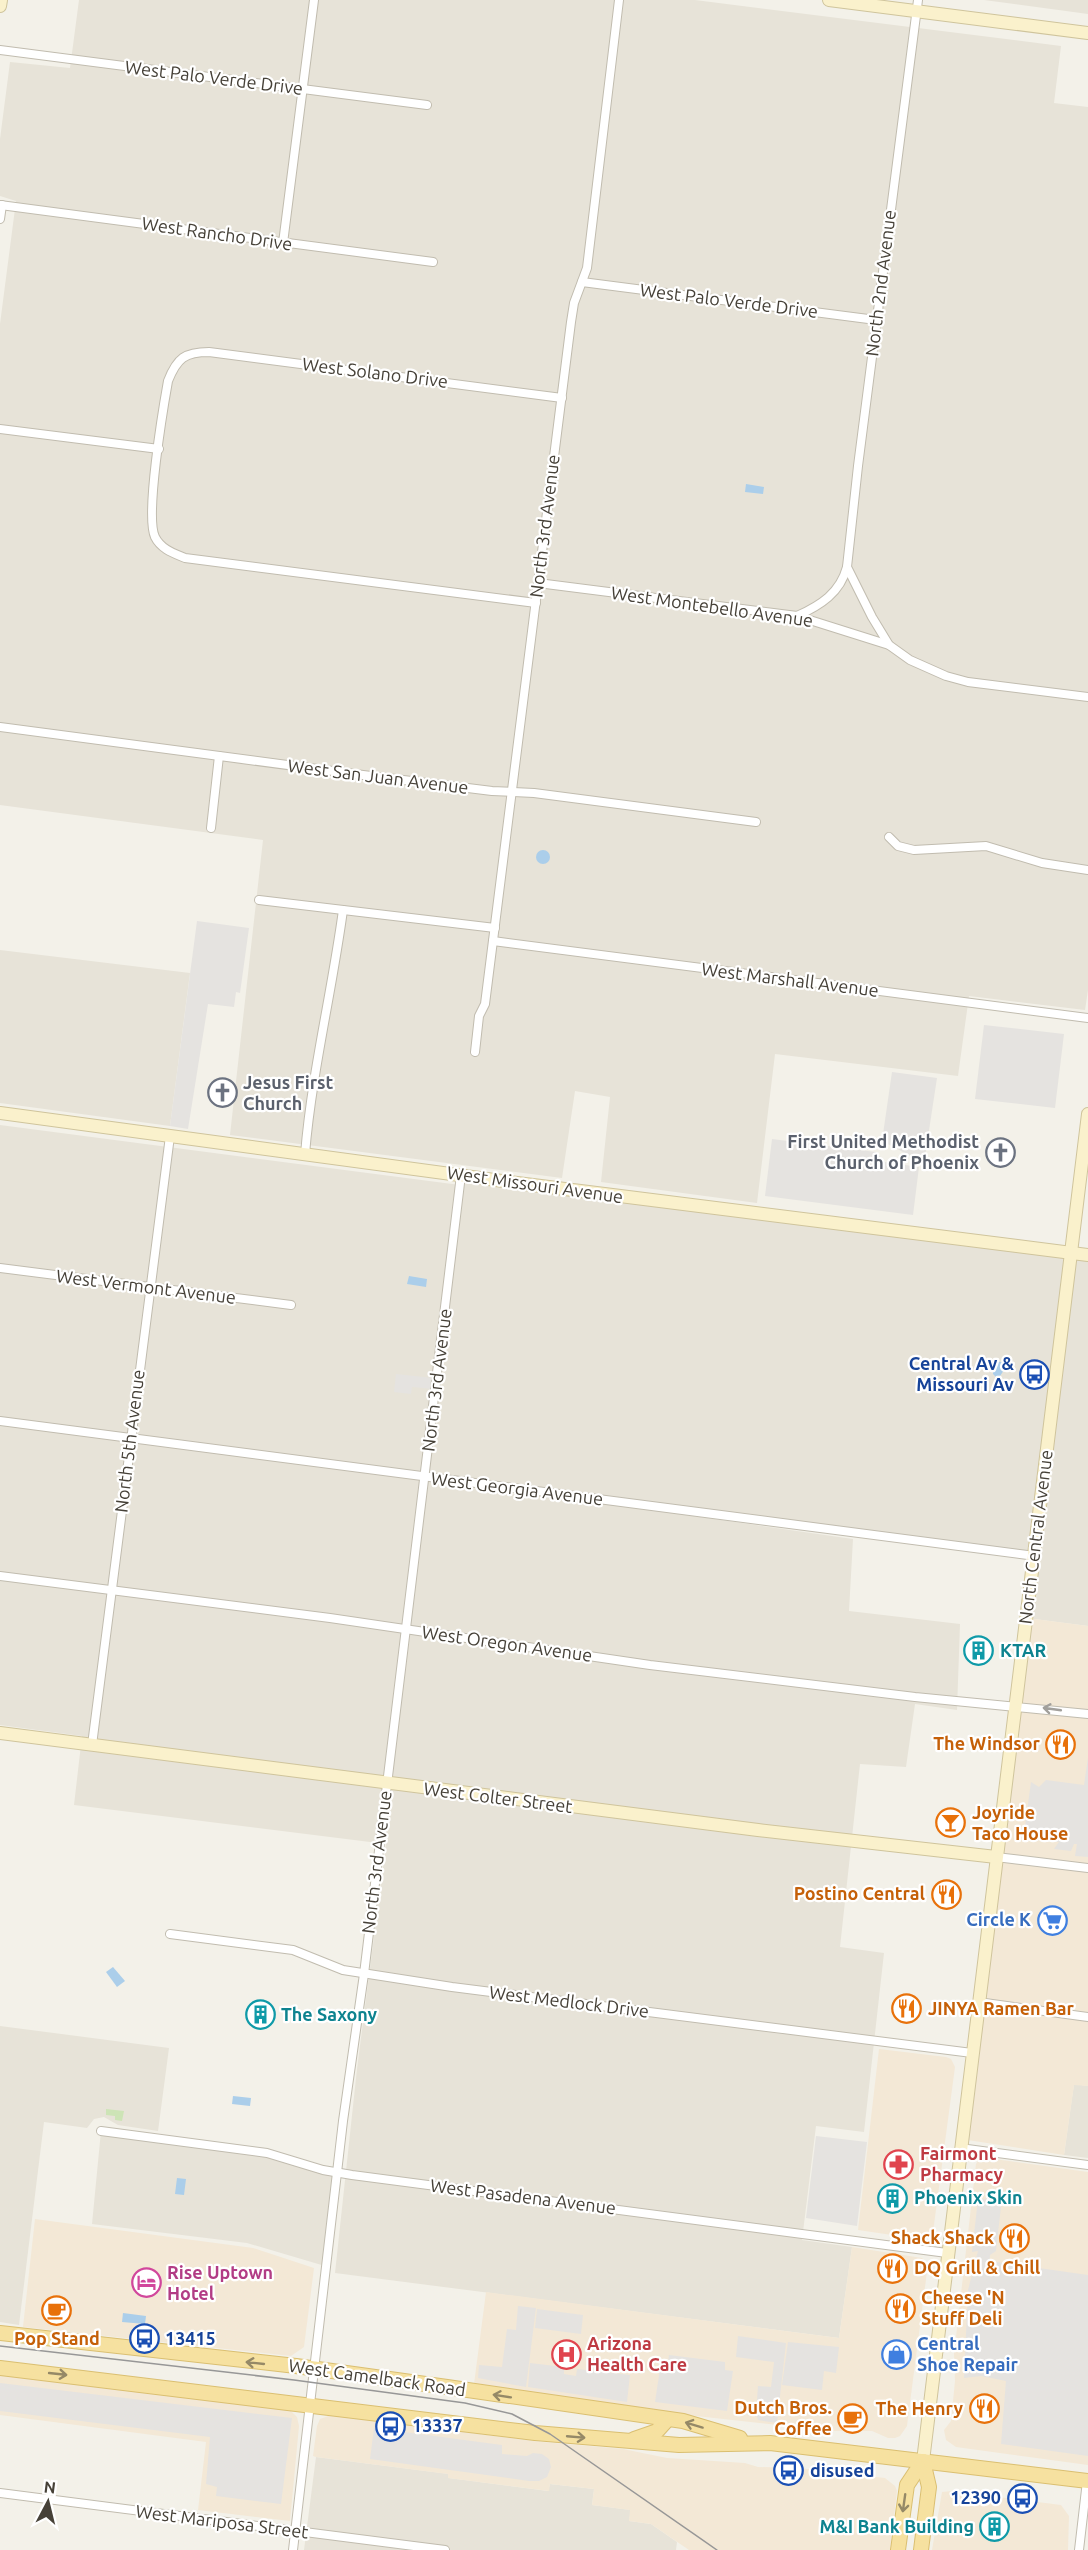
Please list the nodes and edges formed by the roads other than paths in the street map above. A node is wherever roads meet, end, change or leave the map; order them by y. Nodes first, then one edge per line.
1 (1, 0) edge
2 (314, 0) edge
3 (619, 0) edge
4 (829, 0) edge
5 (917, 5) edge
6 (0, 6) edge
7 (1088, 33) edge
8 (0, 50) edge
9 (303, 89) junction
10 (427, 105) dead end
11 (1, 205) edge
12 (0, 219) edge
13 (283, 243) junction
14 (433, 262) dead end
15 (582, 282) junction
16 (876, 320) junction
17 (562, 398) junction
18 (0, 429) edge
19 (159, 449) junction
20 (847, 567) junction
21 (538, 583) junction
22 (536, 603) junction
23 (797, 616) junction
24 (890, 645) junction
25 (1088, 697) edge
26 (0, 728) edge
27 (219, 756) junction
28 (512, 792) junction
29 (756, 822) dead end
30 (211, 828) dead end
31 (889, 837) dead end
32 (1088, 870) edge
33 (259, 900) dead end
34 (343, 910) junction
35 (495, 928) junction
36 (493, 941) junction
37 (1088, 1018) edge
38 (475, 1052) dead end
39 (0, 1113) edge
40 (1088, 1114) edge
41 (170, 1136) junction
42 (305, 1154) junction
43 (461, 1175) junction
44 (1070, 1253) junction
45 (1088, 1255) edge
46 (0, 1268) edge
47 (150, 1288) junction
48 (291, 1305) dead end
49 (0, 1421) edge
50 (131, 1438) junction
51 (425, 1477) junction
52 (1035, 1556) junction
53 (0, 1576) edge
54 (112, 1590) junction
55 (406, 1629) junction
56 (1016, 1706) junction
57 (1088, 1714) edge
58 (0, 1733) edge
59 (92, 1745) junction
60 (387, 1784) junction
61 (996, 1857) junction
62 (1088, 1868) edge
63 (170, 1934) dead end
64 (364, 1974) junction
65 (978, 2002) junction
66 (1088, 2017) edge
67 (972, 2052) junction
68 (101, 2131) dead end
69 (960, 2148) junction
70 (1088, 2165) edge
71 (337, 2172) junction
72 (947, 2253) junction
73 (0, 2333) edge
74 (0, 2368) edge
75 (314, 2369) junction
76 (310, 2404) junction
77 (667, 2420) junction
78 (626, 2441) junction
79 (750, 2442) junction
80 (923, 2461) junction
81 (1088, 2481) edge
82 (0, 2493) edge
83 (295, 2531) junction
84 (293, 2550) edge
85 (445, 2550) edge
86 (898, 2550) edge
87 (921, 2550) edge
88 (1079, 2550) edge

1 - 6 main road
2 - 9 street
3 - 15 street, North 3rd Avenue
4 - 5 main road
5 - 7 main road
5 - 16 street, North 2nd Avenue
8 - 9 street, West Palo Verde Drive
9 - 10 street, West Palo Verde Drive
9 - 13 street
11 - 12 street
11 - 13 street, West Rancho Drive
13 - 14 street, West Rancho Drive
15 - 16 street, West Palo Verde Drive
15 - 17 street, North 3rd Avenue
16 - 20 street, North 2nd Avenue
17 - 19 street, West Solano Drive
17 - 21 street, North 3rd Avenue
18 - 19 street
19 - 22 street
20 - 23 street, North 2nd Avenue
20 - 24 street
21 - 22 street, North 3rd Avenue
21 - 23 street, West Montebello Avenue
22 - 28 street, North 3rd Avenue
23 - 24 street, West Montebello Avenue
24 - 25 street, West Montebello Avenue
26 - 27 street, West San Juan Avenue
27 - 28 street, West San Juan Avenue
27 - 30 street
28 - 29 street, West San Juan Avenue
28 - 35 street, North 3rd Avenue
31 - 32 street
33 - 34 street
34 - 35 street
34 - 42 street
35 - 36 street, North 3rd Avenue
36 - 37 street, West Marshall Avenue
36 - 38 street, North 3rd Avenue
39 - 41 main road, West Missouri Avenue
40 - 44 main road, North Central Avenue
41 - 42 main road, West Missouri Avenue
41 - 47 street, North 5th Avenue
42 - 43 main road, West Missouri Avenue
43 - 44 main road, West Missouri Avenue
43 - 51 street, North 3rd Avenue
44 - 45 main road, West Missouri Avenue
44 - 52 main road, North Central Avenue
46 - 47 street, West Vermont Avenue
47 - 48 street, West Vermont Avenue
47 - 50 street, North 5th Avenue
49 - 50 street, West Georgia Avenue
50 - 51 street, West Georgia Avenue
50 - 54 street, North 5th Avenue
51 - 52 street, West Georgia Avenue
51 - 55 street, North 3rd Avenue
52 - 56 main road, North Central Avenue
53 - 54 street, West Oregon Avenue
54 - 55 street, West Oregon Avenue
54 - 59 street, North 5th Avenue
55 - 56 street, West Oregon Avenue
55 - 60 street, North 3rd Avenue
57 -> 56 street, West Oregon Avenue
56 - 61 main road, North Central Avenue
58 - 59 main road, West Colter Street
59 - 60 main road, West Colter Street
60 - 61 main road, West Colter Street
60 - 64 street, North 3rd Avenue
61 - 62 street
61 - 65 main road, North Central Avenue
63 - 64 street, West Medlock Drive
64 - 67 street, West Medlock Drive
64 - 71 street, North 3rd Avenue
65 - 66 street
65 - 67 main road, North Central Avenue
67 - 69 main road, North Central Avenue
68 - 71 street, West Pasadena Avenue
69 - 70 street
69 - 72 main road, North Central Avenue
71 - 72 street, West Pasadena Avenue
71 - 75 street, North 3rd Avenue
72 - 80 main road, North Central Avenue
75 -> 73 main road, West Camelback Road
74 -> 76 main road, West Camelback Road
75 - 76 street, North 3rd Avenue
77 -> 75 main road, West Camelback Road
76 -> 78 main road, West Camelback Road
76 - 83 street, North 3rd Avenue
77 - 78 main road
79 -> 77 main road, West Camelback Road
78 - 79 main road, West Camelback Road
79 - 80 main road, West Camelback Road
80 - 81 main road, West Camelback Road
80 -> 86 main road, North Central Avenue
80 - 87 main road, North Central Avenue
81 - 88 street
82 - 83 street, West Mariposa Street
83 - 84 street, North 3rd Avenue
83 - 85 street, West Mariposa Street

